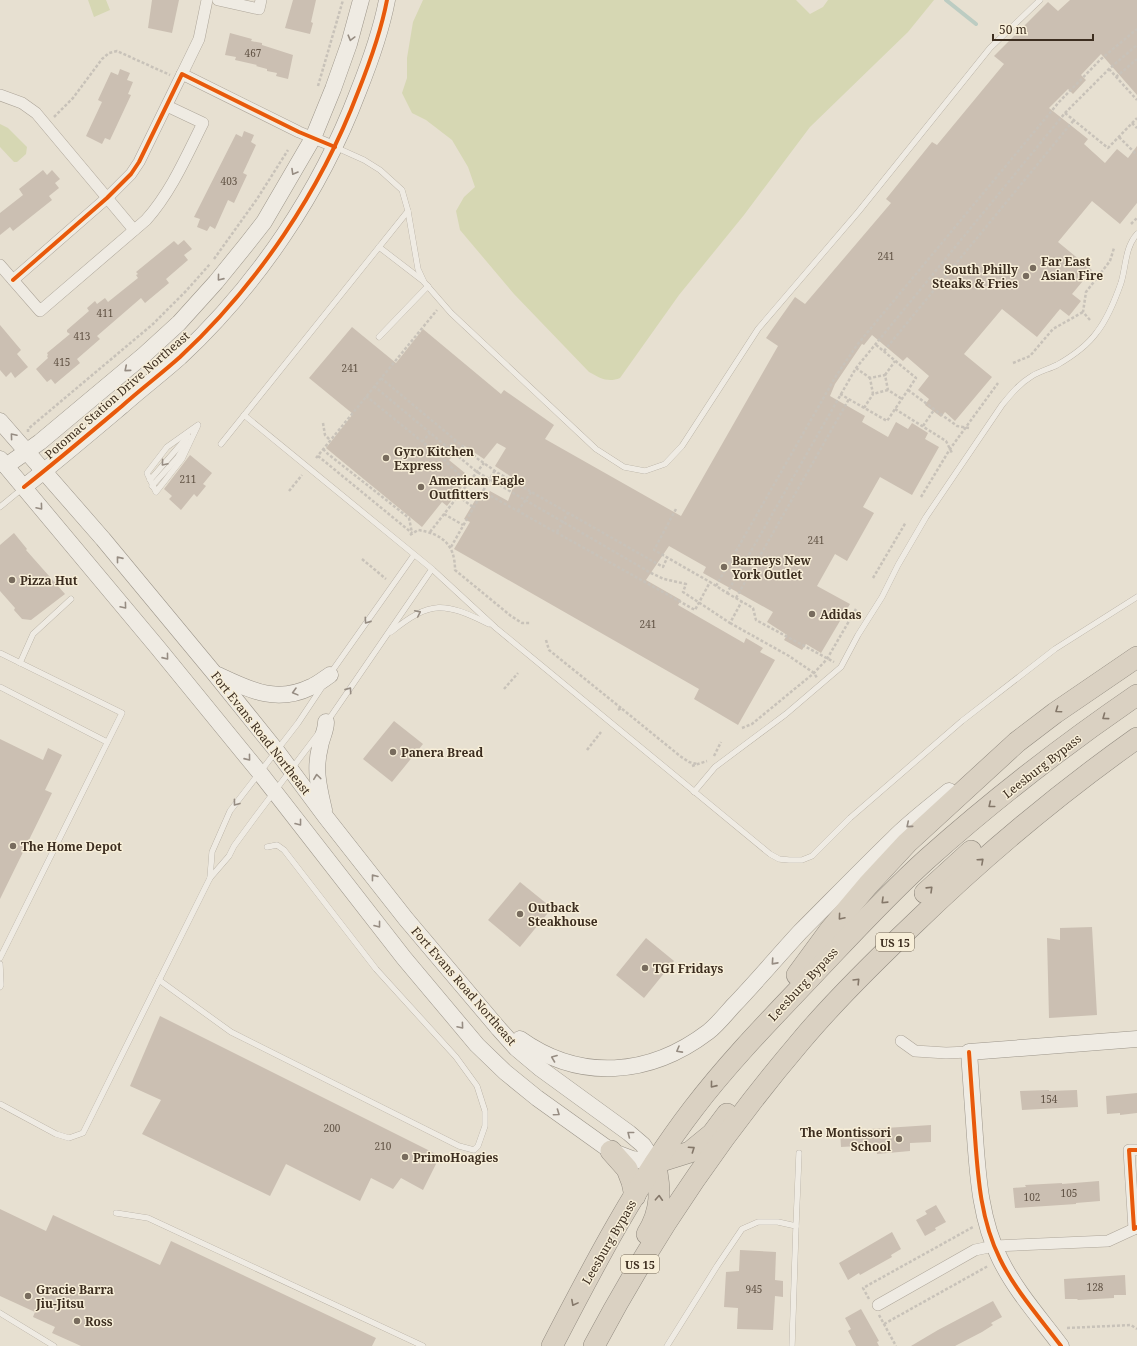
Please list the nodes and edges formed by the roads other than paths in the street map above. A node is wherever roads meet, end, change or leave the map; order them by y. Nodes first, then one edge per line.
1 (207, 0) edge
2 (218, 0) edge
3 (261, 0) edge
4 (361, 0) edge
5 (387, 0) edge
6 (1040, 0) edge
7 (181, 77) junction
8 (0, 94) edge
9 (167, 106) junction
10 (313, 138) junction
11 (335, 147) junction
12 (107, 198) junction
13 (408, 211) junction
14 (134, 230) junction
15 (1137, 234) edge
16 (379, 247) junction
17 (0, 265) edge
18 (13, 280) junction
19 (426, 284) junction
20 (379, 337) dead end
21 (244, 415) junction
22 (0, 421) edge
23 (198, 426) junction
24 (221, 444) dead end
25 (26, 451) junction
26 (2, 466) edge
27 (43, 472) junction
28 (152, 486) junction
29 (24, 487) junction
30 (0, 507) edge
31 (414, 555) junction
32 (432, 569) junction
33 (1137, 597) edge
34 (72, 599) dead end
35 (496, 628) junction
36 (386, 635) junction
37 (0, 653) edge
38 (1137, 657) edge
39 (20, 663) junction
40 (214, 673) junction
41 (330, 675) junction
42 (0, 687) edge
43 (1137, 695) edge
44 (326, 722) junction
45 (1137, 732) edge
46 (1137, 738) edge
47 (107, 742) junction
48 (1018, 742) junction
49 (276, 750) junction
50 (290, 770) junction
51 (260, 773) junction
52 (275, 792) junction
53 (694, 792) junction
54 (325, 816) junction
55 (267, 848) dead end
56 (210, 878) junction
57 (0, 958) edge
58 (0, 964) edge
59 (159, 980) junction
60 (0, 987) edge
61 (469, 994) junction
62 (1137, 1039) edge
63 (901, 1041) dead end
64 (969, 1052) junction
65 (738, 1054) junction
66 (0, 1104) edge
67 (1137, 1150) edge
68 (611, 1151) junction
69 (799, 1153) dead end
70 (655, 1163) junction
71 (635, 1196) junction
72 (116, 1213) dead end
73 (796, 1226) junction
74 (1135, 1228) edge
75 (994, 1246) junction
76 (878, 1305) dead end
77 (0, 1313) edge
78 (54, 1346) edge
79 (423, 1346) edge
80 (552, 1346) edge
81 (588, 1346) edge
82 (594, 1346) edge
83 (668, 1346) edge
84 (792, 1346) edge
85 (1061, 1346) edge

1 - 7 street
2 - 3 street
4 -> 10 main road, Potomac Station Drive Northeast
5 - 11 main road, Potomac Station Drive Northeast
6 - 19 lane
7 - 9 street
7 - 10 street
8 - 12 street
9 - 12 street
9 - 14 street
10 - 11 street
10 -> 25 main road, Potomac Station Drive Northeast
11 - 13 lane
11 - 27 main road, Potomac Station Drive Northeast
12 - 14 street
12 - 18 street
13 - 16 lane
13 - 19 lane
14 - 18 street
15 - 53 lane
16 - 19 lane
16 - 21 lane
17 - 18 street
19 - 20 lane
21 - 24 lane
21 - 31 lane
25 -> 22 main road, Fort Evans Road Northeast
23 - 28 lane
23 -> 28 lane
23 - 28 lane
25 - 26 main road, Potomac Station Drive Northeast
25 - 27 main road, Fort Evans Road Northeast
26 - 29 main road
27 - 29 main road, Potomac Station Drive Northeast
40 -> 27 main road, Fort Evans Road Northeast
29 - 30 lane
29 -> 51 main road
31 - 32 lane
31 -> 41 lane
32 - 35 lane
32 - 36 lane
33 - 53 lane
34 - 39 lane
36 -> 35 lane
35 - 53 lane
44 -> 36 lane
37 - 39 lane
38 -> 48 highway
39 - 47 lane
41 -> 40 main road
40 - 49 main road, Fort Evans Road Northeast
41 - 49 lane
42 - 47 lane
43 -> 65 highway, Leesburg Bypass / US 15
44 - 50 lane
54 -> 44 main road
70 -> 45 highway
82 -> 46 highway, US 15
47 - 57 lane
48 -> 61 main road
48 -> 65 highway
49 - 50 main road, Fort Evans Road Northeast
49 - 51 lane
50 - 52 lane
50 - 54 main road, Fort Evans Road Northeast
51 - 52 main road
51 -> 56 lane
52 - 56 lane
52 -> 68 main road
61 -> 54 main road, Fort Evans Road Northeast
55 - 59 lane
56 - 59 lane
58 - 60 lane
59 - 66 lane
70 -> 61 main road, Fort Evans Road Northeast
62 - 64 main road
63 - 64 street
64 - 75 main road
65 -> 70 highway, Leesburg Bypass / US 15
67 - 74 street
68 - 70 main road
68 - 71 highway
69 - 73 lane
70 - 71 highway, Leesburg Bypass / US 15
81 -> 70 highway
71 -> 80 highway, Leesburg Bypass / US 15
72 - 79 lane
73 - 83 lane
73 - 84 lane
74 - 75 street
75 - 76 street
75 - 85 main road
77 - 78 lane

